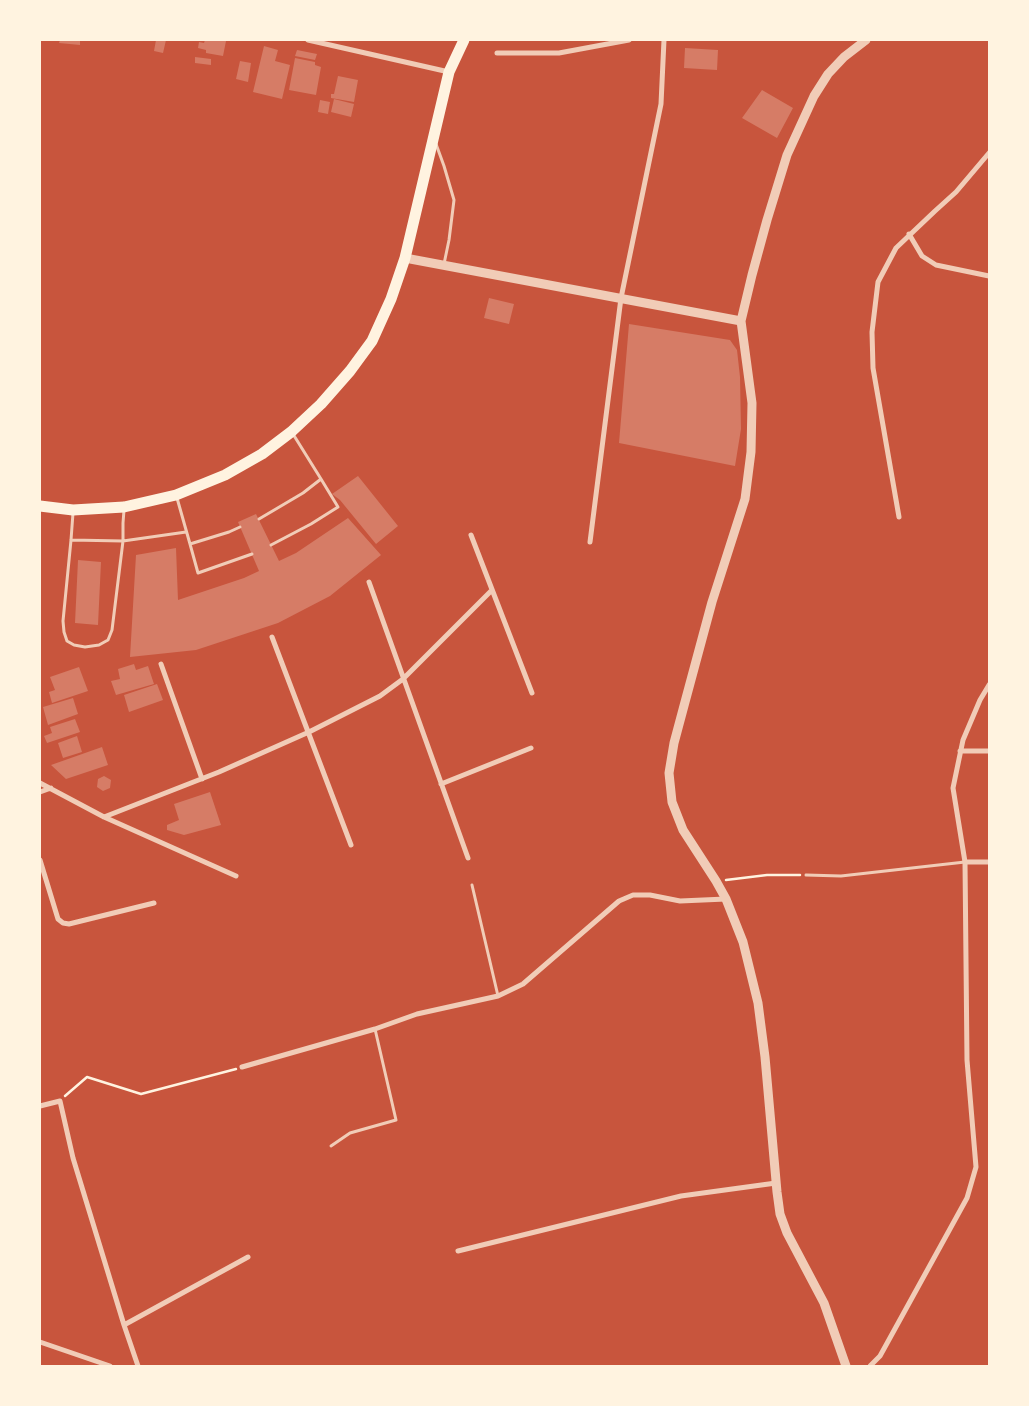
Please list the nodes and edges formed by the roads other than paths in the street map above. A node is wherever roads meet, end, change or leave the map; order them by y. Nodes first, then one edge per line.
1 (308, 40) edge
2 (464, 40) edge
3 (629, 40) edge
4 (664, 40) edge
5 (866, 40) edge
6 (498, 53) dead end
7 (449, 72) junction
8 (434, 138) junction
9 (989, 153) edge
10 (910, 234) junction
11 (406, 258) junction
12 (444, 265) junction
13 (989, 276) edge
14 (622, 298) junction
15 (741, 321) junction
16 (291, 432) junction
17 (321, 479) junction
18 (176, 495) junction
19 (40, 506) edge
20 (124, 508) junction
21 (73, 510) junction
22 (899, 517) dead end
23 (258, 519) dead end
24 (240, 527) dead end
25 (186, 532) junction
26 (471, 535) dead end
27 (71, 540) junction
28 (123, 541) junction
29 (590, 542) dead end
30 (190, 544) junction
31 (272, 545) dead end
32 (252, 554) dead end
33 (369, 582) dead end
34 (492, 590) junction
35 (272, 637) dead end
36 (161, 664) dead end
37 (403, 679) junction
38 (989, 685) edge
39 (532, 693) dead end
40 (309, 732) junction
41 (530, 748) dead end
42 (960, 751) junction
43 (989, 751) edge
44 (202, 779) junction
45 (40, 783) edge
46 (441, 784) junction
47 (51, 788) junction
48 (40, 792) edge
49 (104, 817) junction
50 (351, 845) dead end
51 (468, 858) dead end
52 (40, 860) edge
53 (965, 862) junction
54 (989, 862) edge
55 (806, 875) road end
56 (236, 876) dead end
57 (472, 885) dead end
58 (726, 899) junction
59 (154, 903) dead end
60 (498, 996) junction
61 (375, 1028) junction
62 (242, 1067) road end
63 (40, 1106) edge
64 (331, 1146) dead end
65 (776, 1183) junction
66 (458, 1251) dead end
67 (248, 1257) dead end
68 (124, 1325) junction
69 (40, 1342) edge
70 (110, 1366) edge
71 (138, 1366) edge
72 (846, 1366) edge
73 (870, 1366) edge

1 - 7 street
2 - 7 highway
3 - 6 street
4 - 14 street
5 - 15 street
7 - 8 highway
8 - 11 highway
8 - 12 lane
9 - 10 street
10 - 13 street
10 - 22 street
11 - 12 street
11 - 16 highway
12 - 14 street
14 - 15 street
14 - 29 street
15 - 58 street
16 - 17 lane
16 - 18 highway
17 - 23 lane
17 - 31 lane
18 - 20 highway
18 - 25 lane
19 - 21 highway
20 - 21 highway
20 - 28 lane
21 - 27 lane
24 - 30 lane
25 - 28 lane
25 - 30 lane
26 - 34 street
27 - 28 lane
27 - 28 lane
30 - 32 lane
33 - 37 street
34 - 37 street
34 - 39 street
35 - 40 street
36 - 44 street
37 - 40 street
37 - 46 street
38 - 42 street
40 - 44 street
40 - 50 street
41 - 46 street
42 - 43 street
42 - 53 street
44 - 49 street
45 - 47 street
46 - 51 street
47 - 48 street
47 - 49 street
49 - 56 street
52 - 59 street
53 - 54 street
53 - 55 lane
53 - 73 street
57 - 60 lane
58 - 60 street
58 - 65 street
60 - 61 street
61 - 62 street
61 - 64 lane
63 - 68 street
65 - 66 street
65 - 72 street
67 - 68 street
68 - 71 street
69 - 70 street

